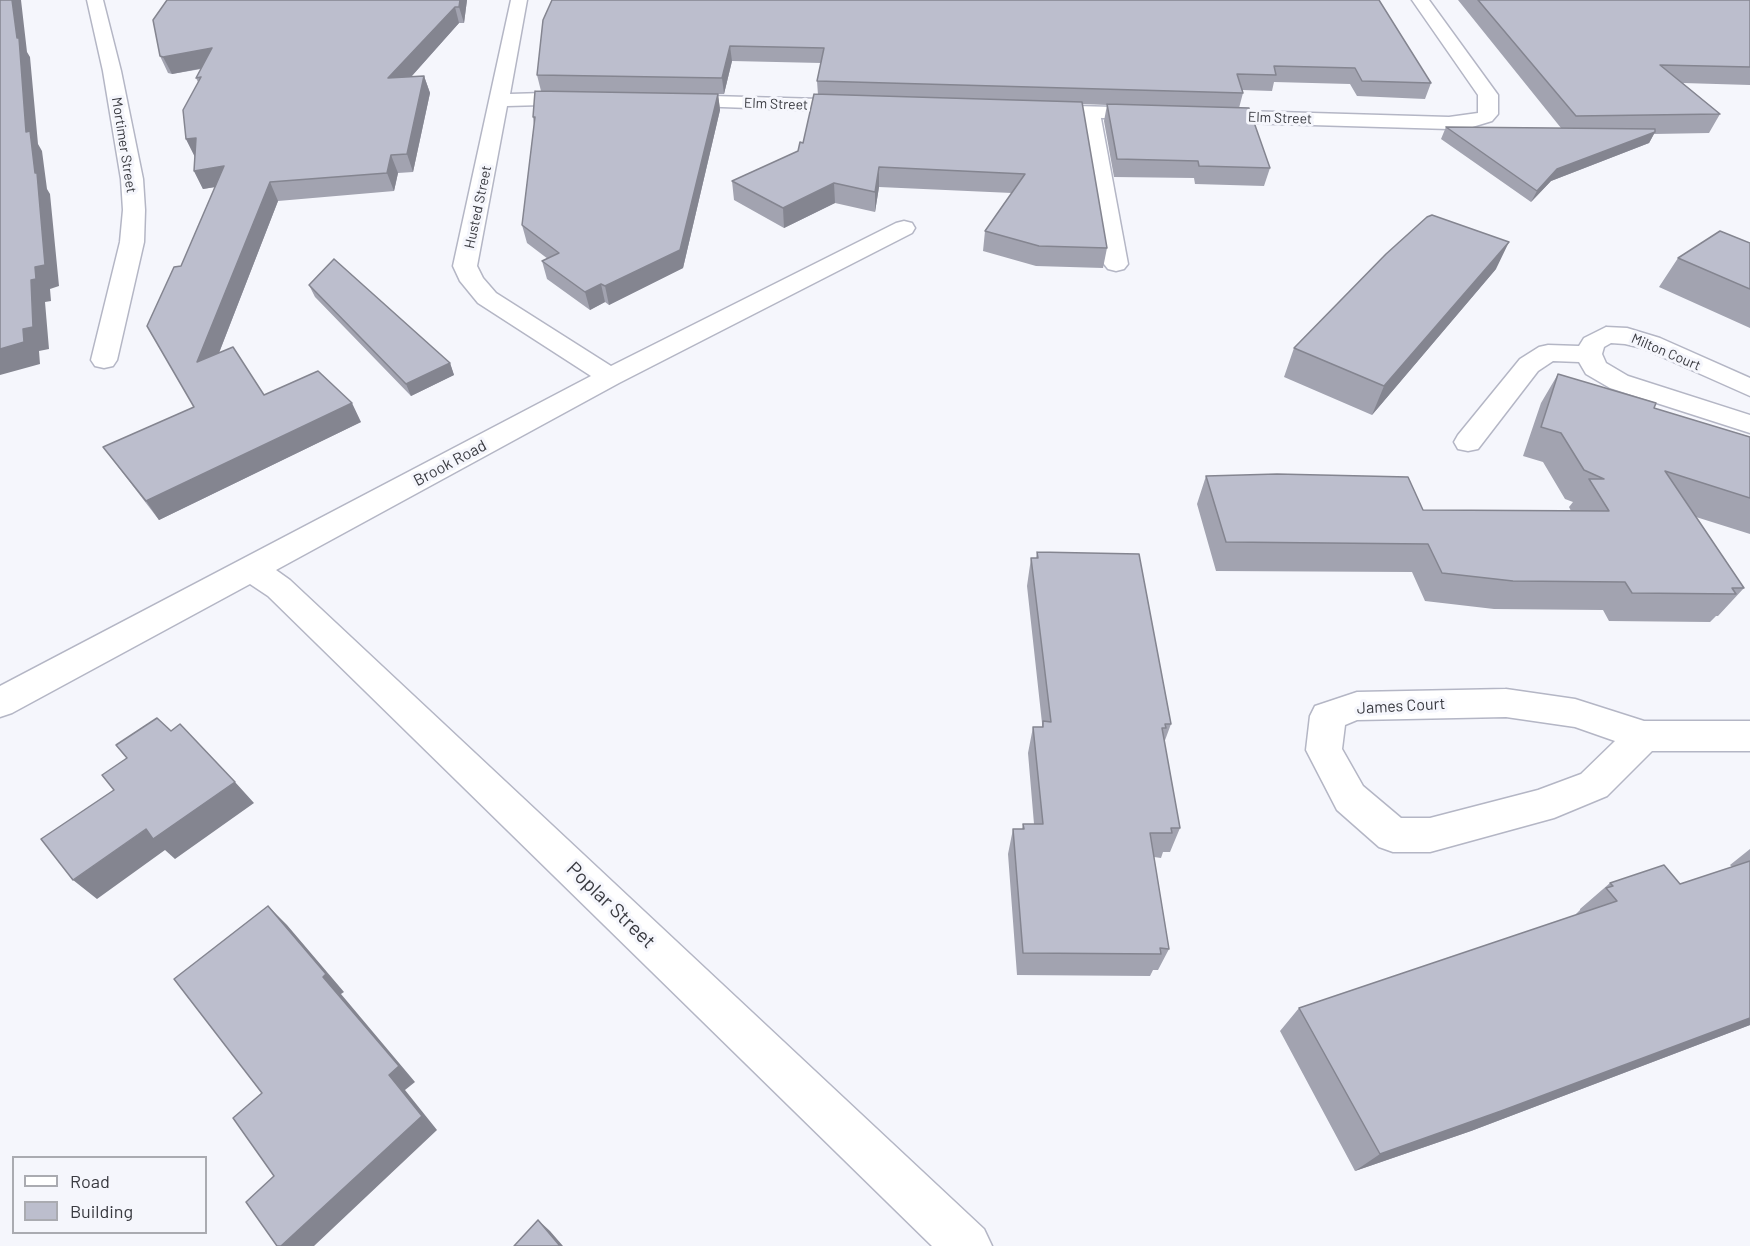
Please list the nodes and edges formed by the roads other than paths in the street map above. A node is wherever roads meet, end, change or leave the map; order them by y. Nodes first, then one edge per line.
1 (95, 0) edge
2 (519, 0) edge
3 (1420, 0) edge
4 (600, 99) edge
5 (499, 100) junction
6 (660, 100) edge
7 (875, 106) edge
8 (1018, 111) edge
9 (1090, 113) junction
10 (904, 228) dead end
11 (1116, 264) dead end
12 (1589, 354) junction
13 (104, 360) dead end
14 (610, 377) junction
15 (1750, 388) edge
16 (1750, 424) edge
17 (1468, 442) dead end
18 (251, 569) junction
19 (0, 703) edge
20 (1644, 736) junction
21 (1750, 736) edge
22 (967, 1246) edge

1 - 13 street, Mortimer Street
2 - 5 street, Husted Street
3 - 9 street, Elm Street
4 - 5 street
5 - 14 street, Husted Street
6 - 7 street, Elm Street
8 - 9 street, Elm Street
9 - 11 street
10 - 14 street, Brook Road
12 - 15 street, Milton Court
12 - 16 street
12 - 17 street
14 - 18 street, Brook Road
18 - 19 street, Brook Road
18 - 22 street, Poplar Street
20 - 20 street, James Court
20 - 21 street, James Court

